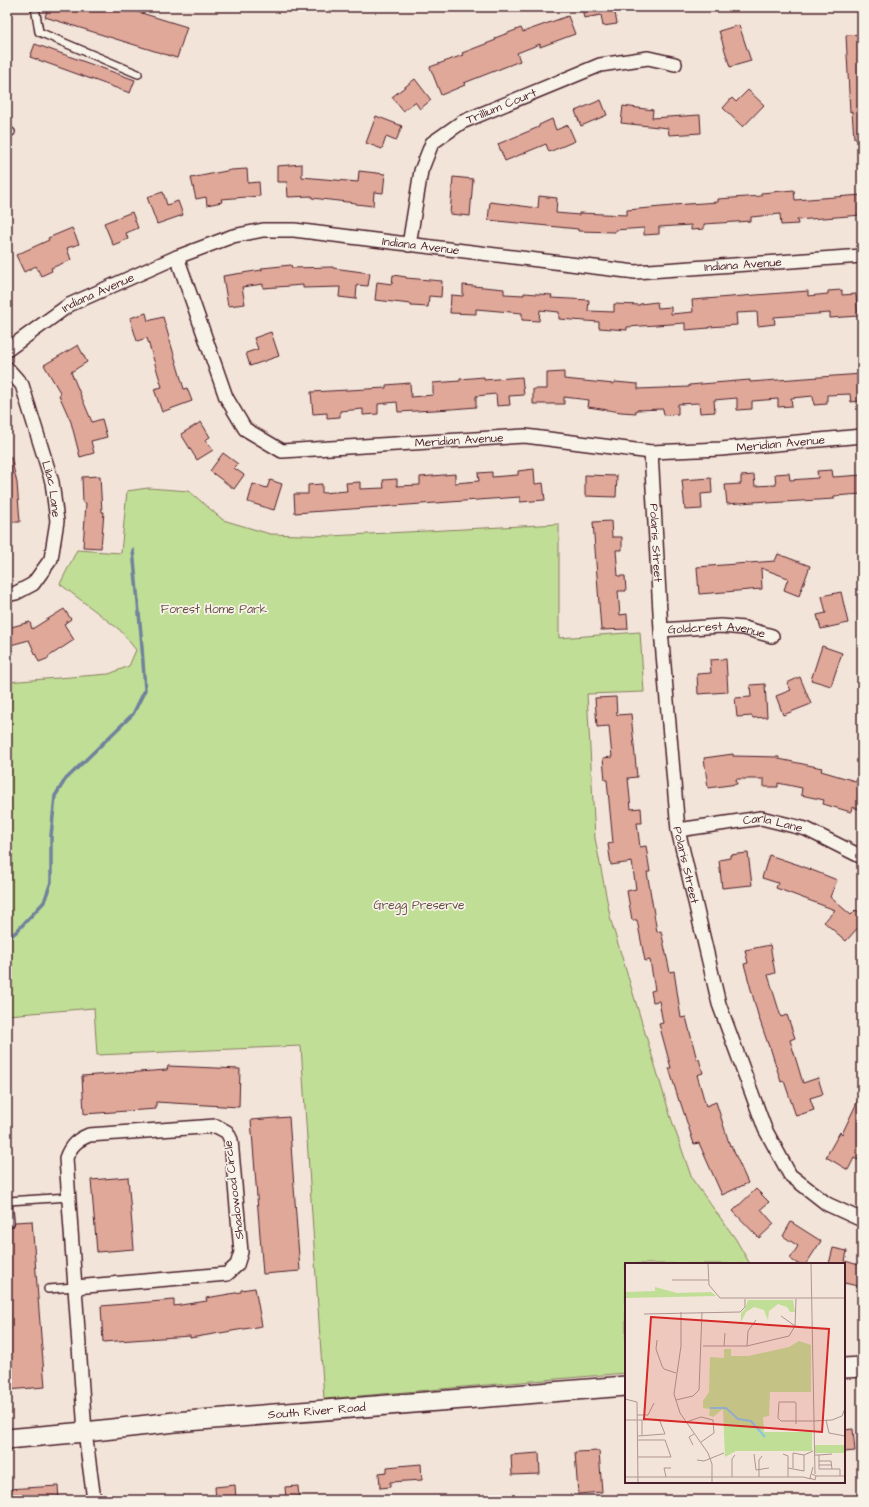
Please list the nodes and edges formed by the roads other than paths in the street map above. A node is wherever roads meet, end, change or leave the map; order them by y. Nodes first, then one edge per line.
1 (35, 7) edge
2 (675, 64) dead end
3 (138, 74) dead end
4 (409, 245) junction
5 (862, 256) edge
6 (177, 257) junction
7 (7, 350) edge
8 (7, 368) edge
9 (862, 436) edge
10 (651, 452) junction
11 (7, 595) edge
12 (661, 630) junction
13 (772, 636) dead end
14 (678, 830) junction
15 (862, 857) edge
16 (69, 1197) junction
17 (862, 1220) edge
18 (10, 1223) dead end
19 (75, 1287) junction
20 (48, 1290) dead end
21 (862, 1367) edge
22 (845, 1368) edge
23 (625, 1386) edge
24 (85, 1432) junction
25 (7, 1439) edge
26 (94, 1500) edge

1 - 3 lane
2 - 4 street, Trillium Court
4 - 5 street, Indiana Avenue
4 - 6 street, Indiana Avenue
6 - 7 street, Indiana Avenue
6 - 10 street, Meridian Avenue
8 - 11 street, Lilac Lane
9 - 10 street, Meridian Avenue
10 - 12 street, Polaris Street
12 - 13 street, Goldcrest Avenue
12 - 14 street, Polaris Street
14 - 15 street, Carla Lane
14 - 17 street, Polaris Street
16 - 18 lane
16 - 19 street, Shadowood Circle
16 - 19 street, Shadowood Circle
19 - 20 lane
19 - 24 street, Shadowood Circle
21 - 22 street
23 - 24 street, South River Road
24 - 25 street, South River Road
24 - 26 street, Shadowood Circle

